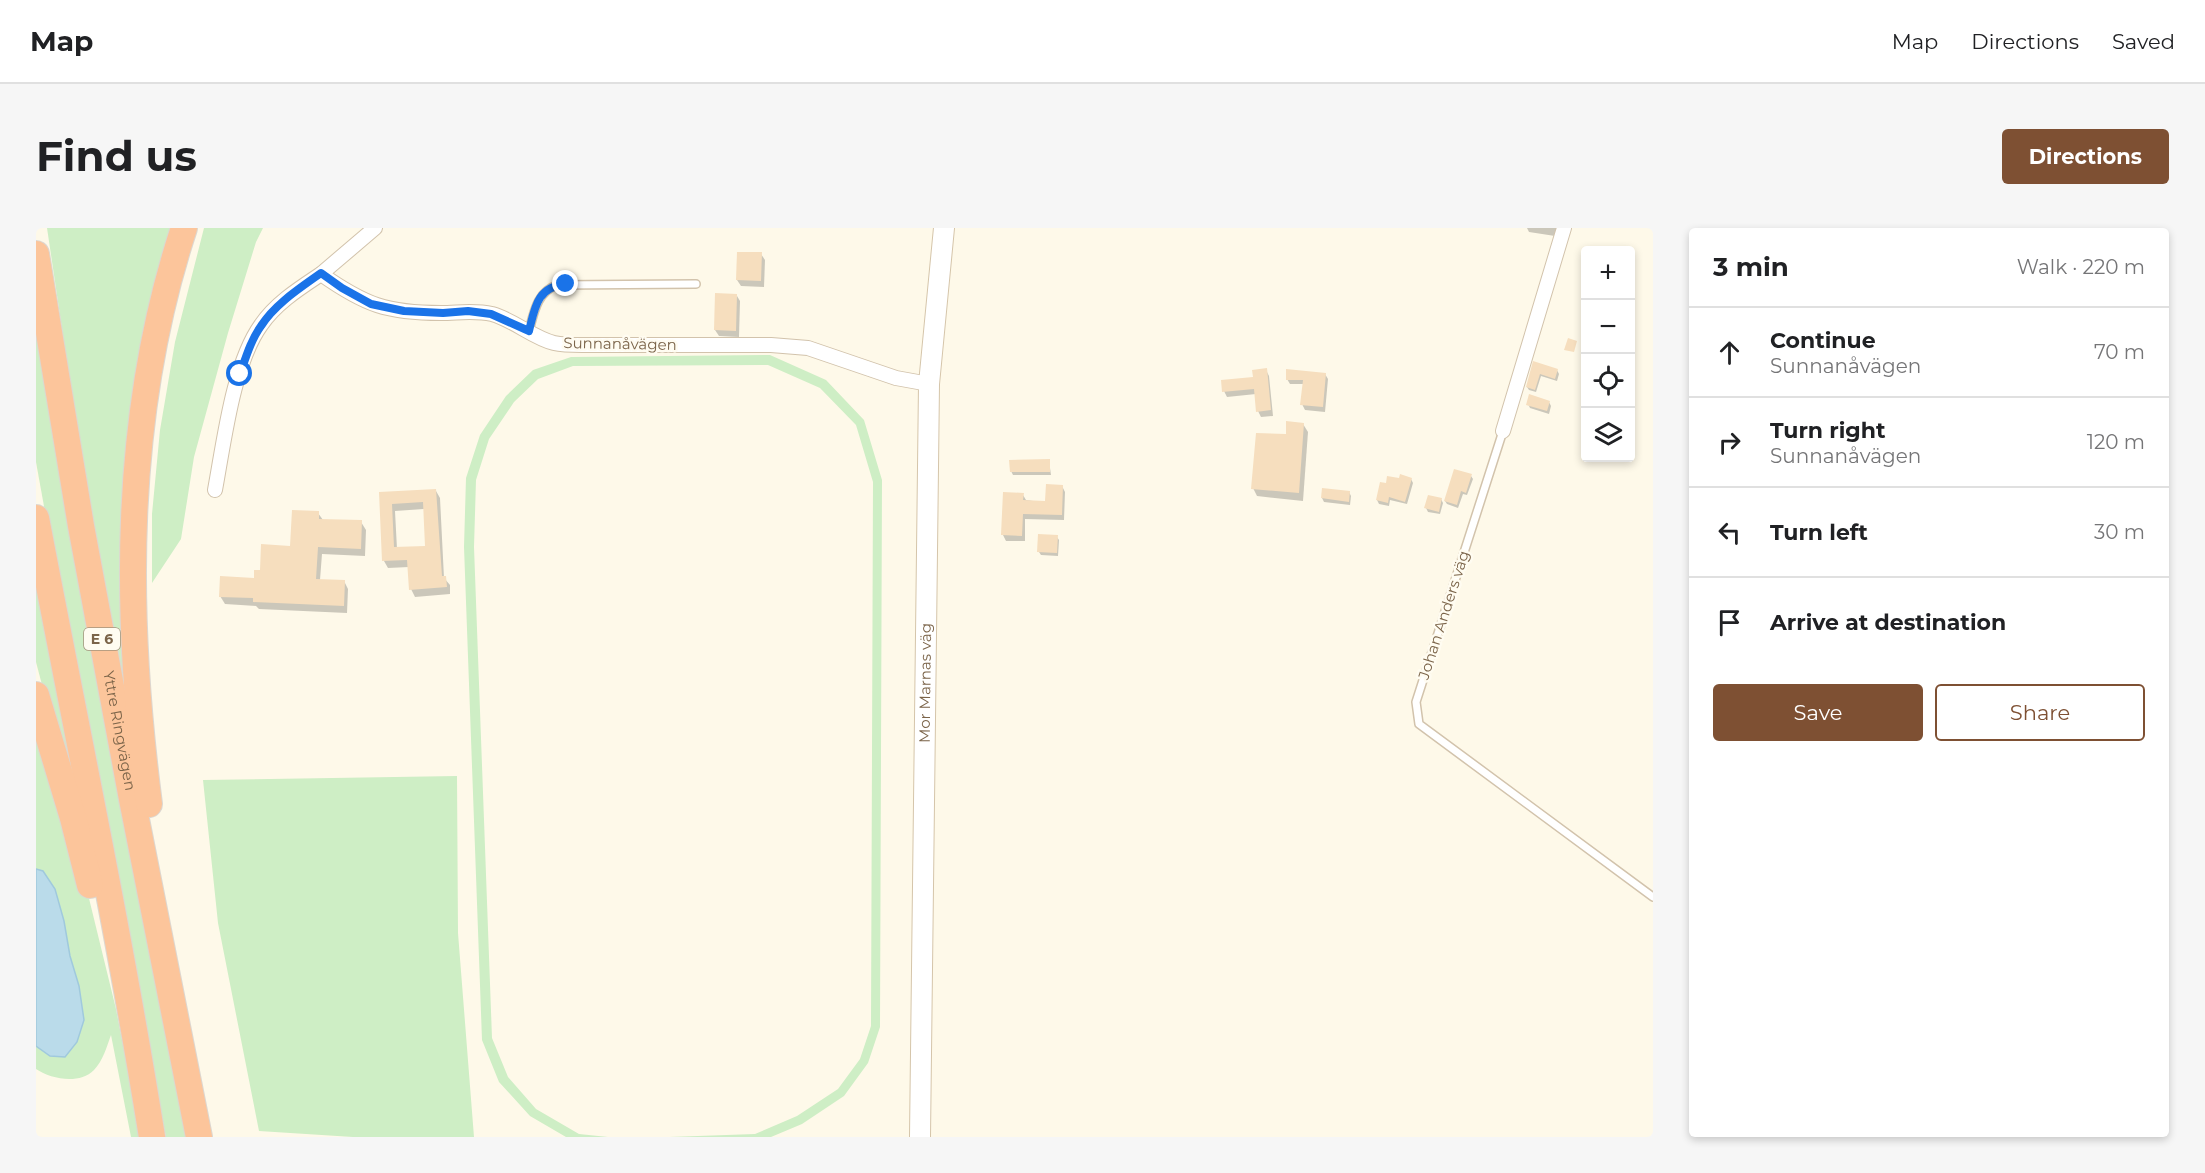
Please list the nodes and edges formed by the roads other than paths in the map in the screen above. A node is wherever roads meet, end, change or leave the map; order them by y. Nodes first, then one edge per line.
1 (184, 228) edge
2 (375, 228) edge
3 (944, 228) edge
4 (1564, 228) edge
5 (36, 254) edge
6 (321, 273) junction
7 (696, 284) dead end
8 (529, 331) junction
9 (929, 384) junction
10 (1503, 431) joint
11 (215, 490) dead end
12 (36, 518) edge
13 (36, 695) edge
14 (1653, 897) edge
15 (177, 1022) junction
16 (152, 1137) edge
17 (199, 1137) edge
18 (920, 1137) edge

1 - 15 highway
2 - 6 street
3 - 9 street, Mor Marnas väg
4 - 10 street, Johan Anders väg
5 - 15 highway, Yttre Ringvägen / E 6
6 - 8 street, Sunnanåvägen
6 - 11 street
7 - 8 lane
8 - 9 street, Sunnanåvägen
9 - 18 street, Mor Marnas väg
10 - 14 lane, Johan Anders väg
12 - 16 highway
13 - 16 highway
15 - 17 highway, Yttre Ringvägen / E 6

